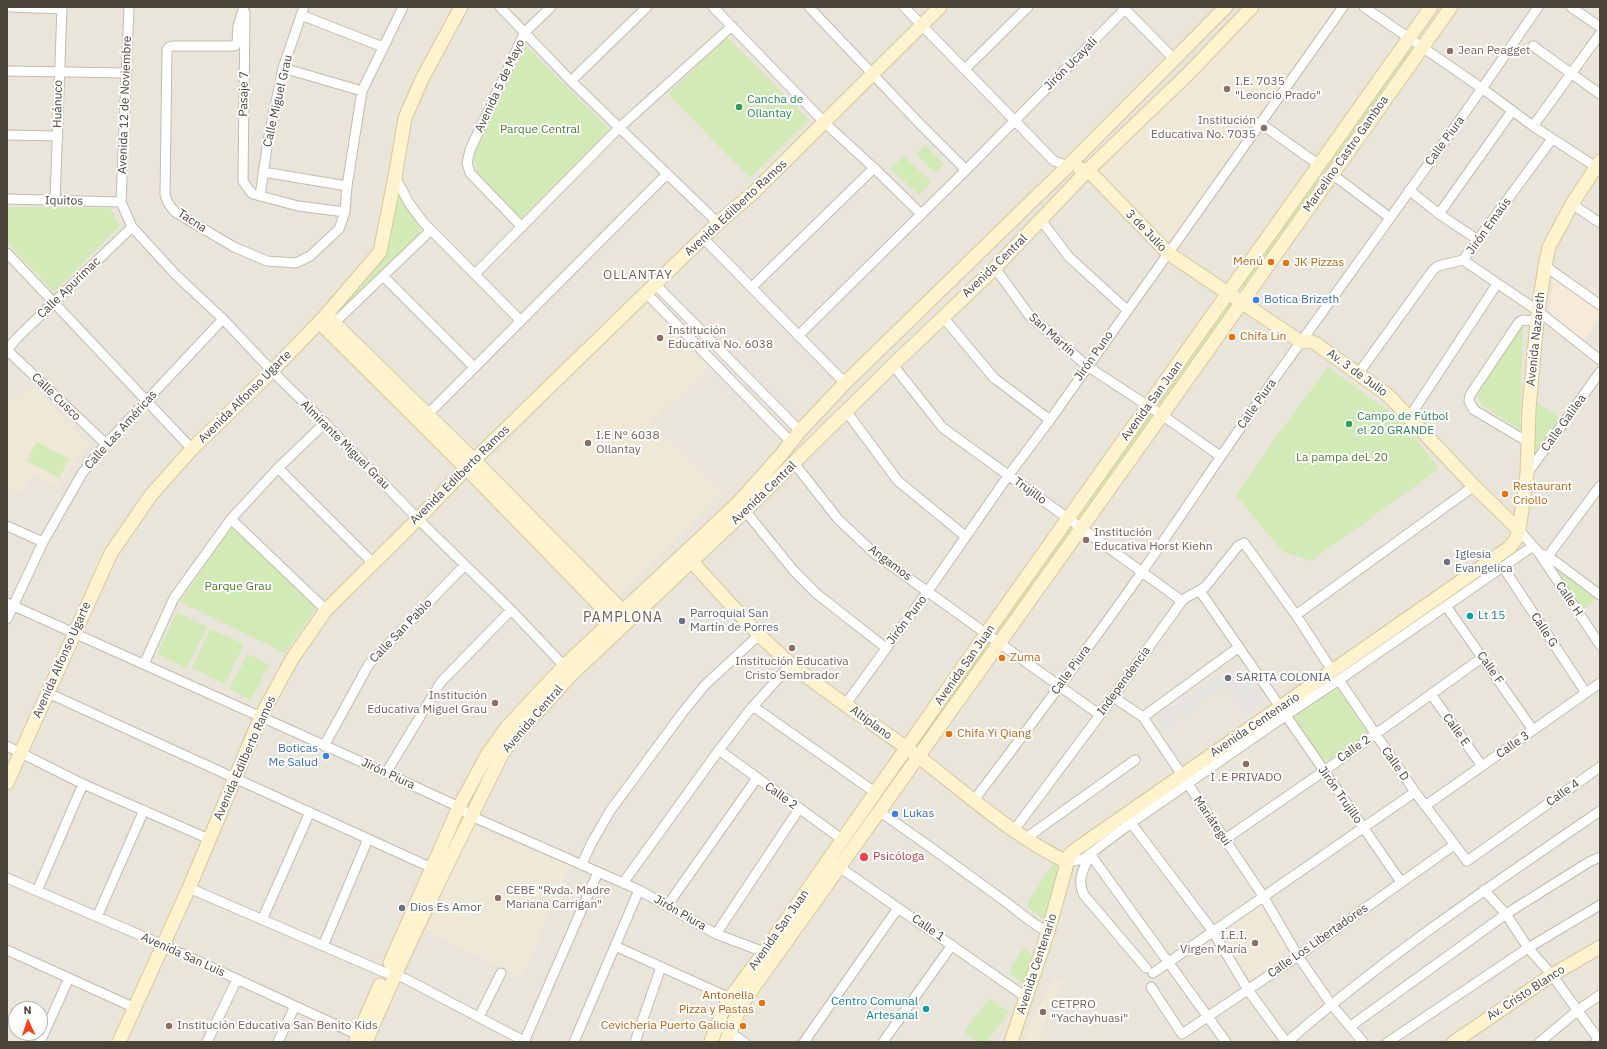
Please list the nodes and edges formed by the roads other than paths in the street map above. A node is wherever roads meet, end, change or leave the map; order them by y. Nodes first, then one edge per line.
1 (10, 7) edge
2 (129, 7) edge
3 (245, 7) edge
4 (403, 7) edge
5 (461, 7) edge
6 (500, 7) edge
7 (551, 7) edge
8 (647, 7) edge
9 (713, 7) edge
10 (808, 7) edge
11 (904, 7) edge
12 (940, 7) edge
13 (1028, 7) edge
14 (1226, 7) edge
15 (1252, 7) edge
16 (1342, 7) edge
17 (1364, 7) edge
18 (1431, 7) edge
19 (1451, 7) edge
20 (1538, 7) edge
21 (1571, 7) edge
22 (62, 8) edge
23 (1125, 8) edge
24 (302, 11) edge
25 (921, 24) junction
26 (732, 26) junction
27 (1600, 27) edge
28 (525, 32) junction
29 (1600, 34) edge
30 (1409, 39) junction
31 (1533, 46) dead end
32 (383, 47) junction
33 (1422, 47) junction
34 (1174, 58) junction
35 (283, 68) junction
36 (965, 69) junction
37 (7, 71) edge
38 (59, 72) junction
39 (126, 73) junction
40 (873, 73) junction
41 (1572, 74) junction
42 (571, 81) junction
43 (1483, 88) junction
44 (362, 90) junction
45 (1600, 94) edge
46 (1512, 111) junction
47 (1015, 120) junction
48 (824, 123) junction
49 (1260, 123) junction
50 (1533, 126) junction
51 (619, 128) junction
52 (7, 135) edge
53 (58, 136) junction
54 (1552, 139) junction
55 (1598, 164) edge
56 (1319, 165) junction
57 (1068, 166) junction
58 (874, 168) junction
59 (966, 170) junction
60 (1088, 170) junction
61 (264, 172) junction
62 (667, 174) junction
63 (1332, 174) junction
64 (395, 177) junction
65 (347, 186) junction
66 (1409, 190) junction
67 (260, 196) junction
68 (7, 199) edge
69 (55, 201) junction
70 (121, 202) junction
71 (1572, 204) junction
72 (345, 212) junction
73 (921, 214) junction
74 (1439, 214) junction
75 (1389, 217) junction
76 (1041, 220) junction
77 (718, 223) junction
78 (1600, 223) edge
79 (132, 227) junction
80 (522, 227) junction
81 (431, 230) junction
82 (703, 238) junction
83 (1478, 240) junction
84 (7, 253) edge
85 (1168, 253) junction
86 (1464, 260) junction
87 (1545, 266) junction
88 (995, 268) junction
89 (475, 274) junction
90 (383, 276) junction
91 (1497, 284) junction
92 (752, 287) junction
93 (650, 289) junction
94 (1229, 294) junction
95 (1241, 302) junction
96 (53, 303) junction
97 (1600, 305) edge
98 (1127, 310) junction
99 (1537, 316) junction
100 (943, 317) junction
101 (223, 319) junction
102 (521, 320) junction
103 (327, 323) junction
104 (798, 336) junction
105 (1301, 342) junction
106 (7, 350) edge
107 (1600, 360) edge
108 (894, 365) junction
109 (1087, 366) junction
110 (474, 367) junction
111 (272, 371) junction
112 (1600, 372) edge
113 (1358, 374) junction
114 (845, 383) junction
115 (147, 401) junction
116 (1148, 406) junction
117 (846, 411) junction
118 (1162, 416) junction
119 (1410, 416) junction
120 (424, 418) junction
121 (1050, 420) junction
122 (325, 424) junction
123 (800, 431) junction
124 (791, 442) junction
125 (1528, 442) junction
126 (106, 444) junction
127 (192, 449) junction
128 (1220, 456) junction
129 (794, 463) junction
130 (470, 464) junction
131 (278, 468) junction
132 (1527, 474) junction
133 (1008, 476) junction
134 (1474, 486) junction
135 (1600, 486) edge
136 (741, 507) junction
137 (1068, 518) junction
138 (231, 519) junction
139 (418, 519) junction
140 (7, 526) edge
141 (1081, 528) junction
142 (1519, 530) junction
143 (965, 536) junction
144 (43, 542) junction
145 (1244, 543) joint
146 (1540, 552) junction
147 (692, 562) junction
148 (374, 563) junction
149 (464, 564) junction
150 (1502, 567) junction
151 (1142, 572) junction
152 (928, 591) junction
153 (1200, 591) junction
154 (1599, 593) edge
155 (1182, 601) junction
156 (10, 605) edge
157 (1446, 606) junction
158 (326, 610) junction
159 (511, 610) junction
160 (619, 615) junction
161 (1296, 615) junction
162 (7, 619) edge
163 (74, 633) junction
164 (760, 634) junction
165 (986, 634) junction
166 (999, 644) junction
167 (1600, 645) edge
168 (1239, 647) junction
169 (886, 648) junction
170 (1483, 657) junction
171 (144, 664) junction
172 (791, 664) junction
173 (568, 670) junction
174 (1336, 676) junction
175 (1600, 683) edge
176 (1059, 687) junction
177 (48, 693) junction
178 (1586, 693) junction
179 (1431, 694) junction
180 (1113, 697) junction
181 (845, 704) junction
182 (754, 707) junction
183 (1282, 711) junction
184 (1100, 715) junction
185 (261, 716) junction
186 (1143, 717) junction
187 (1533, 730) junction
188 (1374, 734) junction
189 (7, 746) edge
190 (324, 746) junction
191 (906, 749) junction
192 (719, 750) junction
193 (20, 752) junction
194 (918, 757) junction
195 (1135, 760) dead end
196 (1482, 766) junction
197 (1600, 767) edge
198 (1324, 771) junction
199 (386, 773) junction
200 (235, 778) junction
201 (757, 778) junction
202 (1185, 780) junction
203 (7, 784) edge
204 (83, 784) junction
205 (1415, 792) junction
206 (876, 793) junction
207 (974, 800) junction
208 (1425, 806) junction
209 (459, 807) junction
210 (799, 809) junction
211 (144, 810) junction
212 (1600, 810) edge
213 (310, 812) junction
214 (880, 812) junction
215 (471, 816) junction
216 (1131, 823) junction
217 (1363, 827) junction
218 (1014, 830) junction
219 (1026, 838) junction
220 (209, 839) junction
221 (368, 839) junction
222 (843, 840) junction
223 (1224, 840) junction
224 (1454, 845) junction
225 (1090, 854) junction
226 (1600, 857) edge
227 (829, 860) junction
228 (1067, 862) junction
229 (582, 864) junction
230 (432, 868) junction
231 (840, 868) junction
232 (598, 872) junction
233 (7, 878) edge
234 (1401, 882) junction
235 (623, 883) junction
236 (189, 888) junction
237 (639, 890) junction
238 (1484, 890) junction
239 (37, 891) junction
240 (1263, 897) junction
241 (1600, 905) edge
242 (667, 906) junction
243 (898, 908) junction
244 (1506, 914) junction
245 (97, 917) junction
246 (262, 920) junction
247 (1048, 932) junction
248 (1213, 932) junction
249 (716, 934) junction
250 (163, 945) junction
251 (952, 945) junction
252 (323, 946) junction
253 (616, 946) junction
254 (1600, 947) edge
255 (1528, 948) junction
256 (7, 951) edge
257 (764, 952) junction
258 (1298, 956) junction
259 (1170, 962) junction
260 (661, 967) junction
261 (501, 973) dead end
262 (390, 974) junction
263 (1552, 974) junction
264 (69, 978) junction
265 (237, 979) junction
266 (1151, 987) dead end
267 (1248, 990) junction
268 (1600, 995) edge
269 (730, 998) junction
270 (1027, 998) junction
271 (1331, 1004) junction
272 (295, 1006) junction
273 (135, 1008) junction
274 (1578, 1010) junction
275 (479, 1017) junction
276 (1208, 1017) junction
277 (718, 1024) junction
278 (1351, 1026) junction
279 (728, 1037) edge
280 (360, 1040) edge
281 (1600, 1040) edge
282 (40, 1042) edge
283 (119, 1042) edge
284 (207, 1042) edge
285 (278, 1042) edge
286 (525, 1042) edge
287 (574, 1042) edge
288 (635, 1042) edge
289 (711, 1042) edge
290 (744, 1042) edge
291 (804, 1042) edge
292 (884, 1042) edge
293 (1011, 1042) edge
294 (1226, 1042) edge
295 (1286, 1042) edge
296 (1363, 1042) edge
297 (1388, 1042) edge
298 (1454, 1042) edge
299 (1540, 1042) edge
300 (1596, 1042) edge

1 - 22 street
2 - 39 street, Avenida 12 de Noviembre
3 - 67 street, Pasaje 7
3 - 72 street, Tacna
4 - 32 street, Tacna
5 - 64 main road, Avenida Alfonso Ugarte
6 - 28 street
7 - 28 street, Avenida 5 de Mayo
8 - 42 street
9 - 26 street
10 - 40 street
11 - 25 street
12 - 25 main road, Avenida Edilberto Ramos
13 - 36 street
14 - 34 main road, Avenida Central
15 - 60 main road, Avenida Central
16 - 49 street, Jirón Puno
17 - 30 street
18 - 30 main road, Marcelino Castro Gamboa
19 - 33 main road, Marcelino Castro Gamboa
20 - 43 street, Calle Piura
21 - 27 street
22 - 38 street, Huánuco
23 - 34 street
23 - 47 street, Jirón Ucayali
24 - 32 street
24 - 35 street, Calle Miguel Grau
25 - 36 street
25 - 40 main road, Avenida Edilberto Ramos
26 - 48 street
26 - 51 street
28 - 42 street
28 - 80 street, Avenida 5 de Mayo
29 - 41 street
30 - 33 street
30 - 56 main road, Marcelino Castro Gamboa
31 - 41 street
32 - 44 street, Tacna
33 - 43 street
33 - 63 main road, Marcelino Castro Gamboa
34 - 57 main road, Avenida Central
35 - 44 street
35 - 61 street, Calle Miguel Grau
36 - 47 street
37 - 38 street
38 - 39 street
38 - 53 street, Huánuco
39 - 70 street, Avenida 12 de Noviembre
40 - 48 main road, Avenida Edilberto Ramos
40 - 59 street
41 - 45 street
41 - 50 street
42 - 51 street
43 - 46 street
43 - 66 street, Calle Piura
44 - 65 street, Tacna
46 - 50 street
46 - 74 street
47 - 57 street
47 - 59 street, Jirón Ucayali
48 - 58 street
48 - 77 main road, Avenida Edilberto Ramos
49 - 56 street
49 - 85 street, Jirón Puno
50 - 54 street
51 - 62 street
51 - 80 street
52 - 53 street
53 - 69 street, Huánuco
54 - 55 street
54 - 83 street, Jirón Emaús
55 - 71 main road, Avenida Nazareth
56 - 94 main road, Marcelino Castro Gamboa
57 - 60 main road
57 - 114 main road, Avenida Central
58 - 73 street
58 - 92 street
59 - 73 street, Jirón Ucayali
60 - 76 main road, Avenida Central
60 - 85 main road, 3 de Julio
61 - 65 street
61 - 67 street, Calle Miguel Grau
62 - 77 street
62 - 102 street
63 - 75 street
63 - 95 main road, Marcelino Castro Gamboa
64 - 81 street
64 - 103 main road, Avenida Alfonso Ugarte
65 - 72 street, Tacna
66 - 74 street
66 - 75 street, Calle Piura
67 - 72 street
68 - 69 street, Iquitos
69 - 70 street, Iquitos
70 - 79 street, Almirante Miguel Grau
71 - 78 street
71 - 87 main road, Avenida Nazareth
73 - 104 street, Jirón Ucayali
74 - 83 street
75 - 105 street, Calle Piura
76 - 88 main road, Avenida Central
76 - 98 street
77 - 82 main road, Avenida Edilberto Ramos
79 - 96 street, Calle Apurimac
79 - 101 street, Almirante Miguel Grau
80 - 89 street
81 - 89 street
81 - 90 street
82 - 92 street
82 - 93 main road, Avenida Edilberto Ramos
83 - 86 street, Jirón Emaús
84 - 96 street
85 - 94 main road, 3 de Julio
85 - 98 street, Jirón Puno
86 - 91 street
86 - 113 street, Jirón Emaús
87 - 97 street
87 - 99 main road, Avenida Nazareth
88 - 100 main road, Avenida Central
88 - 109 street, San Martín
89 - 102 street
90 - 103 street
90 - 110 street
91 - 99 street
91 - 119 street
92 - 104 street
93 - 123 street
93 - 124 street
93 - 130 main road, Avenida Edilberto Ramos
94 - 95 main road, Av. 3 de Julio
94 - 116 main road, Avenida San Juan
95 - 105 main road, Av. 3 de Julio
95 - 118 main road, Avenida San Juan
96 - 106 street, Calle Apurimac
96 - 115 street
98 - 109 street, Jirón Puno
99 - 107 street
99 - 125 main road, Avenida Nazareth
99 - 125 street
100 - 108 main road, Avenida Central
100 - 121 street
101 - 111 street, Almirante Miguel Grau
101 - 115 street, Calle Las Américas
102 - 110 street
103 - 111 main road, Avenida Alfonso Ugarte
103 - 120 main road
104 - 114 street
105 - 113 main road, Av. 3 de Julio
105 - 128 street, Calle Piura
106 - 126 street, Calle Cusco
108 - 117 main road, Avenida Central
108 - 133 street, Trujillo
109 - 116 street, San Martín
109 - 121 street, Jirón Puno
110 - 120 street
111 - 122 street, Almirante Miguel Grau
111 - 127 main road, Avenida Alfonso Ugarte
112 - 132 street, Calle Galilea
113 - 119 main road, Av. 3 de Julio
114 - 123 main road, Avenida Central
115 - 126 street, Calle Las Américas
115 - 127 street
116 - 118 street, San Martín
116 - 137 main road, Avenida San Juan
117 - 129 main road, Avenida Central
117 - 143 street
118 - 128 street, San Martín
118 - 141 main road, Avenida San Juan
119 - 134 main road, Av. 3 de Julio
120 - 130 main road
121 - 133 street, Jirón Puno
122 - 131 street
122 - 139 street, Almirante Miguel Grau
123 - 124 main road, Avenida Central
124 - 136 main road, Avenida Central
125 - 132 main road, Avenida Nazareth
126 - 144 street, Calle Las Américas
127 - 163 main road, Avenida Alfonso Ugarte
128 - 151 street, Calle Piura
129 - 136 main road, Avenida Central
129 - 152 street, Angamos
130 - 139 main road, Avenida Edilberto Ramos
130 - 160 main road
131 - 138 street
131 - 148 street
132 - 142 main road, Avenida Nazareth
133 - 137 street, Trujillo
133 - 143 street, Jirón Puno
134 - 142 main road, Av. 3 de Julio
134 - 161 street
135 - 146 street, Avenida Centenario
136 - 147 main road, Avenida Central
136 - 160 main road, Avenida Central
136 - 169 street
137 - 141 street, Trujillo
137 - 165 main road, Avenida San Juan
138 - 158 street
138 - 171 street
139 - 148 main road, Avenida Edilberto Ramos
139 - 149 street, Almirante Miguel Grau
140 - 144 street
141 - 151 street, Trujillo
141 - 166 main road, Avenida San Juan
142 - 146 street
142 - 174 main road, Avenida Centenario
143 - 152 street, Jirón Puno
144 - 156 street, Calle Las Américas
145 - 153 street, Independencia
145 - 161 street, Calle D
146 - 150 street, Avenida Centenario
146 - 154 street
146 - 167 street, Calle H
147 - 164 main road, Altiplano
147 - 173 main road, Avenida Central
148 - 158 main road, Avenida Edilberto Ramos
149 - 159 street, Almirante Miguel Grau
149 - 190 street, Calle San Pablo
150 - 157 street, Avenida Centenario
150 - 178 street, Calle G
151 - 155 street, Trujillo
151 - 176 street, Calle Piura
152 - 165 street, Angamos
152 - 169 street, Jirón Puno
153 - 155 street, Independencia
153 - 168 street, Jirón Trujillo
155 - 180 street, Independencia
156 - 162 street, Calle Las Américas
156 - 163 street, Jirón Piura
157 - 170 street, Calle F
157 - 174 street, Avenida Centenario
158 - 185 main road, Avenida Edilberto Ramos
159 - 173 street, Almirante Miguel Grau
159 - 199 street
160 - 173 main road, Avenida Central
161 - 174 street, Calle D
163 - 171 street, Jirón Piura
163 - 177 main road, Avenida Alfonso Ugarte
164 - 172 main road, Altiplano
164 - 229 street
165 - 166 street, Angamos
165 - 191 main road, Avenida San Juan
166 - 176 street, Angamos
166 - 194 main road, Avenida San Juan
168 - 183 street, Jirón Trujillo
168 - 186 street
169 - 181 street, Jirón Puno
170 - 179 street, Calle 2
170 - 187 street, Calle F
171 - 185 street, Jirón Piura
172 - 181 main road, Altiplano
172 - 182 street
173 - 209 main road, Avenida Central
173 - 215 main road, Avenida Central
174 - 183 main road, Avenida Centenario
174 - 188 street, Calle D
175 - 178 street, Calle 3
176 - 184 street, Angamos
176 - 207 street, Calle Piura
177 - 193 main road, Avenida Alfonso Ugarte
177 - 200 street
178 - 187 street, Calle 3
179 - 188 street, Calle 2
179 - 196 street, Calle E
180 - 184 street, Independencia
180 - 186 street, Mariátegui
181 - 191 main road, Altiplano
182 - 192 street
182 - 206 street
183 - 198 street, Jirón Trujillo
183 - 202 main road, Avenida Centenario
184 - 218 street, Independencia
185 - 190 street, Jirón Piura
185 - 200 main road, Avenida Edilberto Ramos
186 - 202 street, Mariátegui
187 - 196 street, Calle 3
188 - 198 street, Calle 2
188 - 205 street, Calle D
189 - 193 street
190 - 199 street, Jirón Piura
191 - 194 main road, Altiplano
191 - 206 main road, Avenida San Juan
192 - 201 street, Calle 2
192 - 235 street
193 - 203 main road, Avenida Alfonso Ugarte
193 - 204 street
194 - 207 main road, Altiplano
194 - 214 main road, Avenida San Juan
195 - 219 street
196 - 208 street, Calle 3
197 - 224 street, Calle 4
198 - 217 street, Jirón Trujillo
198 - 223 street, Calle 2
199 - 209 street, Jirón Piura
200 - 213 street
200 - 220 main road, Avenida Edilberto Ramos
201 - 210 street, Calle 2
201 - 242 street
202 - 216 street, Avenida Centenario
202 - 223 street, Mariátegui
202 - 228 main road, Avenida Centenario
204 - 211 street
204 - 239 street
205 - 208 street, Calle D
205 - 217 street
206 - 222 main road, Avenida San Juan
207 - 218 main road, Altiplano
208 - 224 street, Calle D
209 - 215 street, Jirón Piura
209 - 230 main road, Avenida Central
210 - 222 street, Calle 2
210 - 249 street
211 - 220 street
211 - 245 street
212 - 238 street
213 - 221 street
213 - 246 street
214 - 231 main road, Avenida San Juan
214 - 247 street
215 - 229 street, Jirón Piura
215 - 262 main road, Avenida Central
216 - 225 street, Avenida Centenario
216 - 248 street
217 - 234 street, Jirón Trujillo
217 - 240 street
218 - 219 main road, Altiplano
219 - 228 main road, Altiplano
220 - 236 main road, Avenida Edilberto Ramos
221 - 230 street
221 - 252 street
222 - 227 main road, Avenida San Juan
223 - 240 street, Mariátegui
224 - 234 street, Calle Los Libertadores
225 - 228 street, Avenida Centenario
225 - 259 street
225 - 259 street
226 - 244 street
227 - 231 street, Calle 1
227 - 257 main road, Avenida San Juan
228 - 247 main road, Avenida Centenario
229 - 232 street, Jirón Piura
230 - 262 main road, Avenida Central
231 - 243 street, Calle 1
231 - 279 main road, Avenida San Juan
232 - 235 street, Jirón Piura
232 - 286 street
233 - 239 street, Avenida San Luis
234 - 258 street, Calle Los Libertadores
235 - 237 street, Jirón Piura
236 - 246 street
236 - 250 main road, Avenida Edilberto Ramos
237 - 242 street, Jirón Piura
237 - 253 street
238 - 244 street
238 - 271 street
239 - 245 street, Avenida San Luis
240 - 248 street
240 - 258 street, Mariátegui
241 - 255 street
242 - 249 street, Jirón Piura
243 - 251 street, Calle 1
243 - 291 street
244 - 255 street
244 - 278 street
245 - 250 street, Avenida San Luis
246 - 252 street
247 - 270 main road, Avenida Centenario
248 - 259 street
248 - 267 street
249 - 257 street, Jirón Piura
250 - 265 street, Avenida San Luis
250 - 273 main road, Avenida Edilberto Ramos
251 - 270 street, Calle 1
251 - 292 street
252 - 262 street
253 - 260 street
253 - 287 street
254 - 263 main road, Av. Cristo Blanco
255 - 263 street
255 - 297 street
256 - 264 street
257 - 269 main road, Avenida San Juan
258 - 267 street, Calle Los Libertadores
258 - 271 street, Mariátegui
259 - 276 street
260 - 269 street
260 - 288 street
261 - 275 street
262 - 275 street
262 - 280 main road, Avenida Central
263 - 274 street
263 - 298 main road, Av. Cristo Blanco
264 - 273 street
264 - 282 street
265 - 272 street, Avenida San Luis
265 - 284 street
266 - 276 street, Calle Los Libertadores
267 - 276 street, Calle Los Libertadores
267 - 295 street
268 - 274 street
269 - 277 main road, Avenida San Juan
270 - 293 main road, Avenida Centenario
271 - 278 street, Mariátegui
271 - 295 street
272 - 280 street, Avenida San Luis
272 - 285 street
273 - 283 main road, Avenida Edilberto Ramos
274 - 281 street
274 - 299 street
275 - 286 street
276 - 294 street
277 - 279 street
277 - 289 main road, Avenida San Juan
278 - 296 street, Mariátegui
279 - 290 street
281 - 300 street

